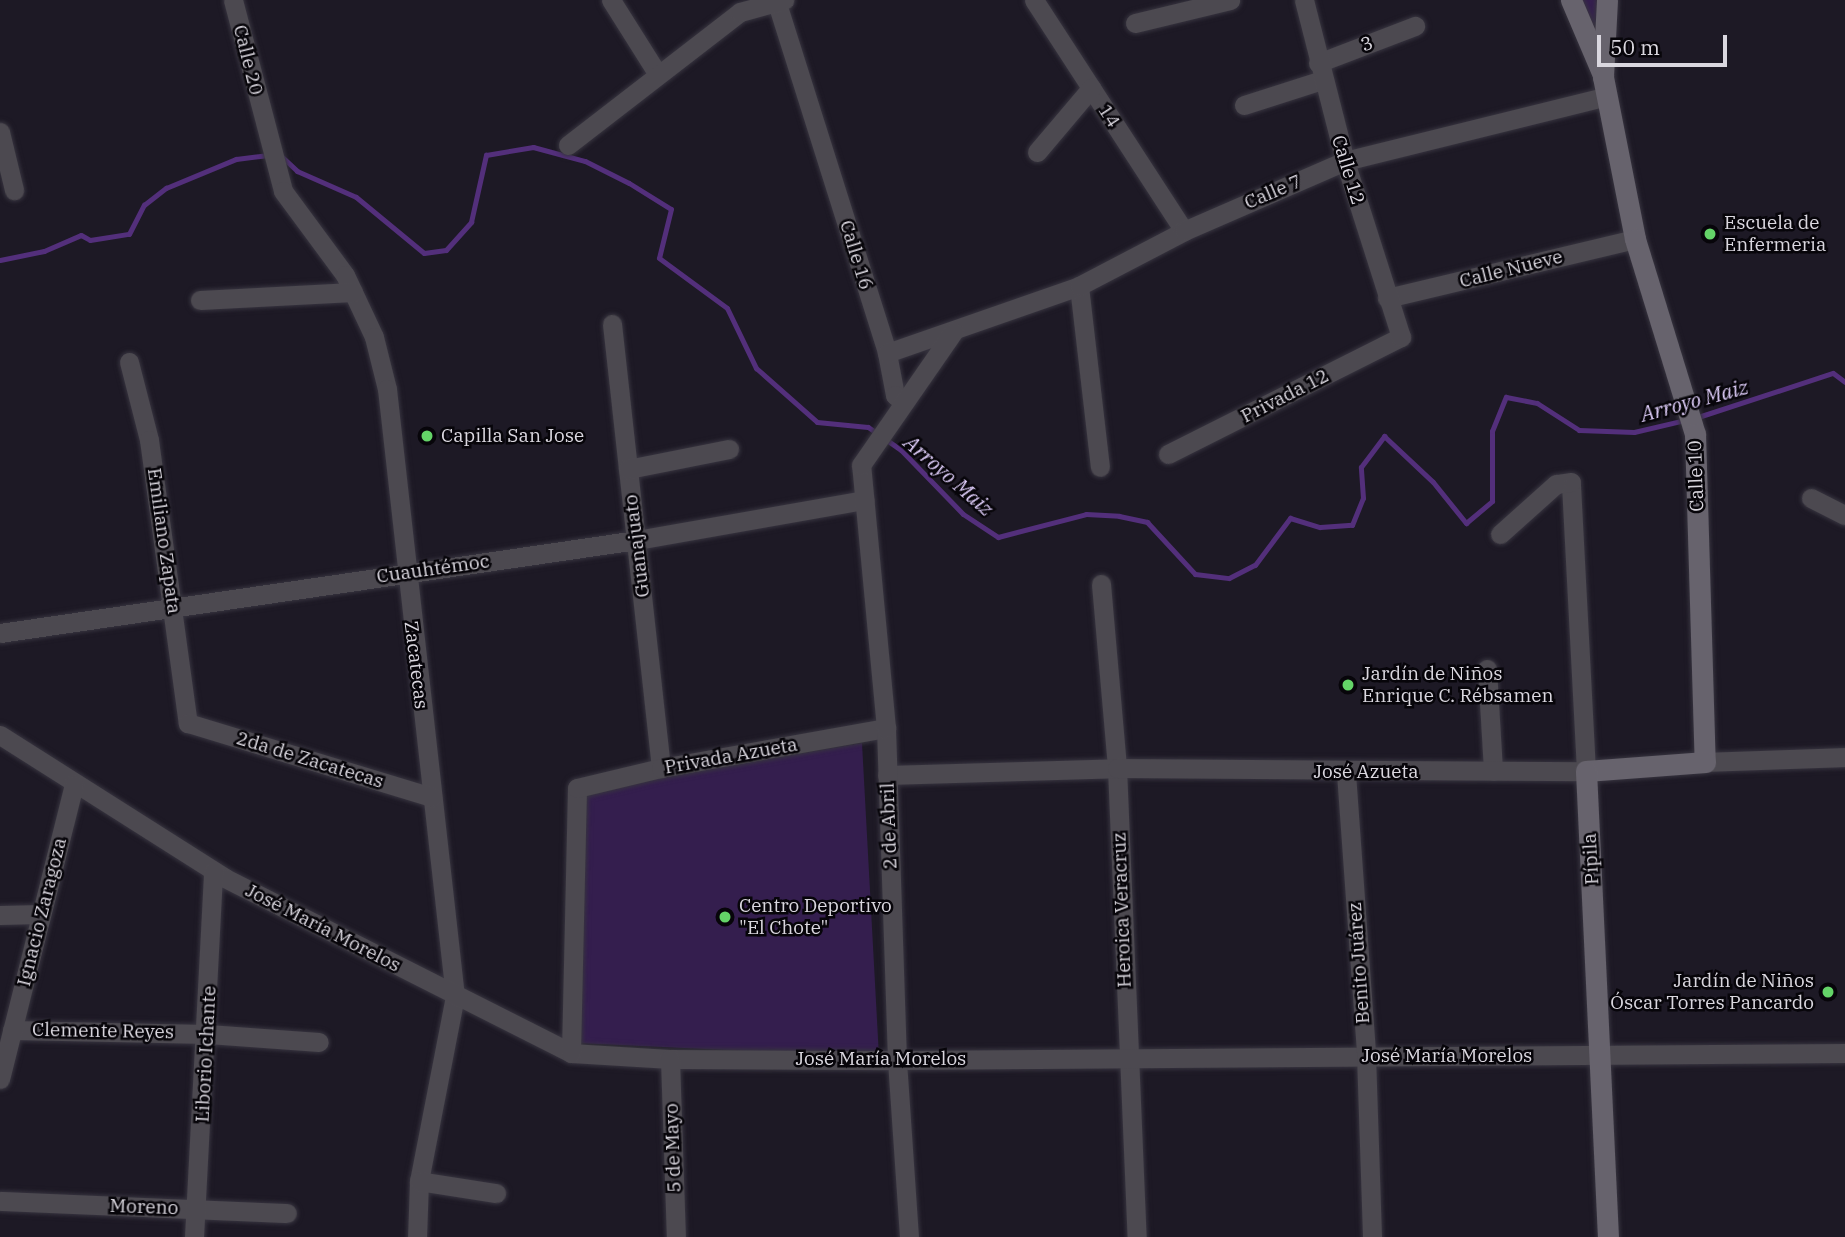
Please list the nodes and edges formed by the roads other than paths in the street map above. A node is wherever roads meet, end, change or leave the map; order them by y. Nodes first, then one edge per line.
1 (233, 0) edge
2 (611, 0) edge
3 (1034, 0) edge
4 (1230, 0) edge
5 (1304, 0) edge
6 (779, 1) edge
7 (1610, 2) edge
8 (1574, 7) edge
9 (1135, 23) dead end
10 (1415, 26) dead end
11 (1320, 71) junction
12 (657, 73) junction
13 (1605, 86) junction
14 (1091, 88) junction
15 (1244, 105) dead end
16 (262, 119) joint
17 (0, 132) edge
18 (568, 145) dead end
19 (1037, 152) dead end
20 (1345, 161) junction
21 (14, 190) dead end
22 (1184, 231) junction
23 (1635, 239) junction
24 (1079, 286) junction
25 (353, 292) junction
26 (1388, 298) junction
27 (200, 300) dead end
28 (612, 324) dead end
29 (953, 332) junction
30 (1401, 337) joint
31 (887, 353) junction
32 (129, 362) dead end
33 (900, 404) junction
34 (729, 449) dead end
35 (1168, 454) dead end
36 (1100, 467) dead end
37 (628, 469) junction
38 (1811, 498) dead end
39 (865, 500) junction
40 (1845, 515) edge
41 (1500, 534) dead end
42 (637, 540) junction
43 (405, 573) junction
44 (1101, 584) dead end
45 (175, 607) junction
46 (0, 633) edge
47 (1487, 670) dead end
48 (188, 723) joint
49 (886, 729) junction
50 (0, 735) edge
51 (1845, 757) edge
52 (1705, 762) junction
53 (661, 768) junction
54 (1118, 768) junction
55 (1493, 771) junction
56 (1586, 771) junction
57 (1346, 773) junction
58 (887, 775) junction
59 (74, 785) junction
60 (432, 797) junction
61 (213, 871) junction
62 (41, 914) junction
63 (0, 915) edge
64 (455, 996) junction
65 (12, 1030) junction
66 (208, 1034) junction
67 (319, 1042) dead end
68 (1845, 1052) edge
69 (571, 1054) junction
70 (1366, 1055) junction
71 (1127, 1056) junction
72 (1602, 1057) junction
73 (670, 1059) junction
74 (897, 1060) junction
75 (1, 1069) edge
76 (419, 1181) junction
77 (496, 1193) dead end
78 (0, 1201) edge
79 (198, 1209) junction
80 (287, 1213) dead end
81 (194, 1237) edge
82 (417, 1237) edge
83 (676, 1237) edge
84 (909, 1237) edge
85 (1137, 1237) edge
86 (1372, 1237) edge
87 (1608, 1237) edge

1 - 16 street, Calle 20
2 - 12 street
3 - 14 street, 14
4 - 9 street
5 - 11 street, Calle 12
6 - 12 street
6 - 31 street, Calle 16
7 - 8 main road
7 - 13 main road, Calle 10
8 - 13 main road, Calle 10
10 - 11 street, 3
11 - 15 street, 3
11 - 20 street, Calle 12
12 - 18 street
13 - 20 street, Calle 7
13 - 23 main road, Calle 10
14 - 19 street
14 - 22 street, 14
16 - 25 street, Zacatecas
17 - 21 street
20 - 22 street, Calle 7
20 - 26 street, Calle 12
22 - 24 street, Calle 7
23 - 26 street, Calle Nueve
23 - 52 main road, Calle 10
24 - 29 street, Calle 7
24 - 36 street
25 - 27 street
25 - 43 street, Zacatecas
26 - 30 street, Calle 12
28 - 37 street, Guanajuato
29 - 31 street, Calle 7
29 - 33 street
30 - 35 street, Privada 12
31 - 33 street, Calle 16
32 - 45 street, Emiliano Zapata
33 - 39 street
34 - 37 street
37 - 42 street, Guanajuato
38 - 40 street
39 - 42 street, Cuauhtémoc
39 - 49 street, 2 de Abril
41 - 56 street, Pípila
42 - 43 street, Cuauhtémoc
42 - 53 street, Guanajuato
43 - 45 street, Cuauhtémoc
43 - 60 street, Zacatecas
44 - 54 street, Heroica Veracruz
45 - 46 street, Cuauhtémoc
45 - 48 street, Emiliano Zapata
47 - 55 street
48 - 60 street, 2da de Zacatecas
49 - 53 street, Privada Azueta
49 - 58 street, 2 de Abril
50 - 59 street, José María Morelos
51 - 52 street, José Azueta
52 - 56 main road, José Azueta
53 - 69 street, Privada Azueta
54 - 57 street, José Azueta
54 - 58 street, José Azueta
54 - 71 street, Heroica Veracruz
55 - 56 street, José Azueta
55 - 57 street, José Azueta
56 - 72 main road, Pípila
57 - 70 street, Benito Juárez
58 - 74 street, 2 de Abril
59 - 61 street, José María Morelos
59 - 62 street, Ignacio Zaragoza
60 - 64 street, Zacatecas
61 - 64 street, José María Morelos
61 - 66 street, Liborio Ichante
62 - 63 street
62 - 65 street, Ignacio Zaragoza
64 - 69 street, José María Morelos
64 - 76 street, Zacatecas
65 - 66 street, Clemente Reyes
65 - 75 street, Ignacio Zaragoza
66 - 67 street, Clemente Reyes
66 - 79 street, Liborio Ichante
68 - 72 street, José María Morelos
69 - 73 street, José María Morelos
70 - 71 street, José María Morelos
70 - 72 street, José María Morelos
70 - 86 street, Benito Juárez
71 - 74 street, José María Morelos
71 - 85 street, Heroica Veracruz
72 - 87 main road, Pípila
73 - 74 street, José María Morelos
73 - 83 street, 5 de Mayo
74 - 84 street, 2 de Abril
76 - 77 street
76 - 82 street, Zacatecas
78 - 79 street, Moreno
79 - 80 street, Moreno
79 - 81 street, Liborio Ichante

